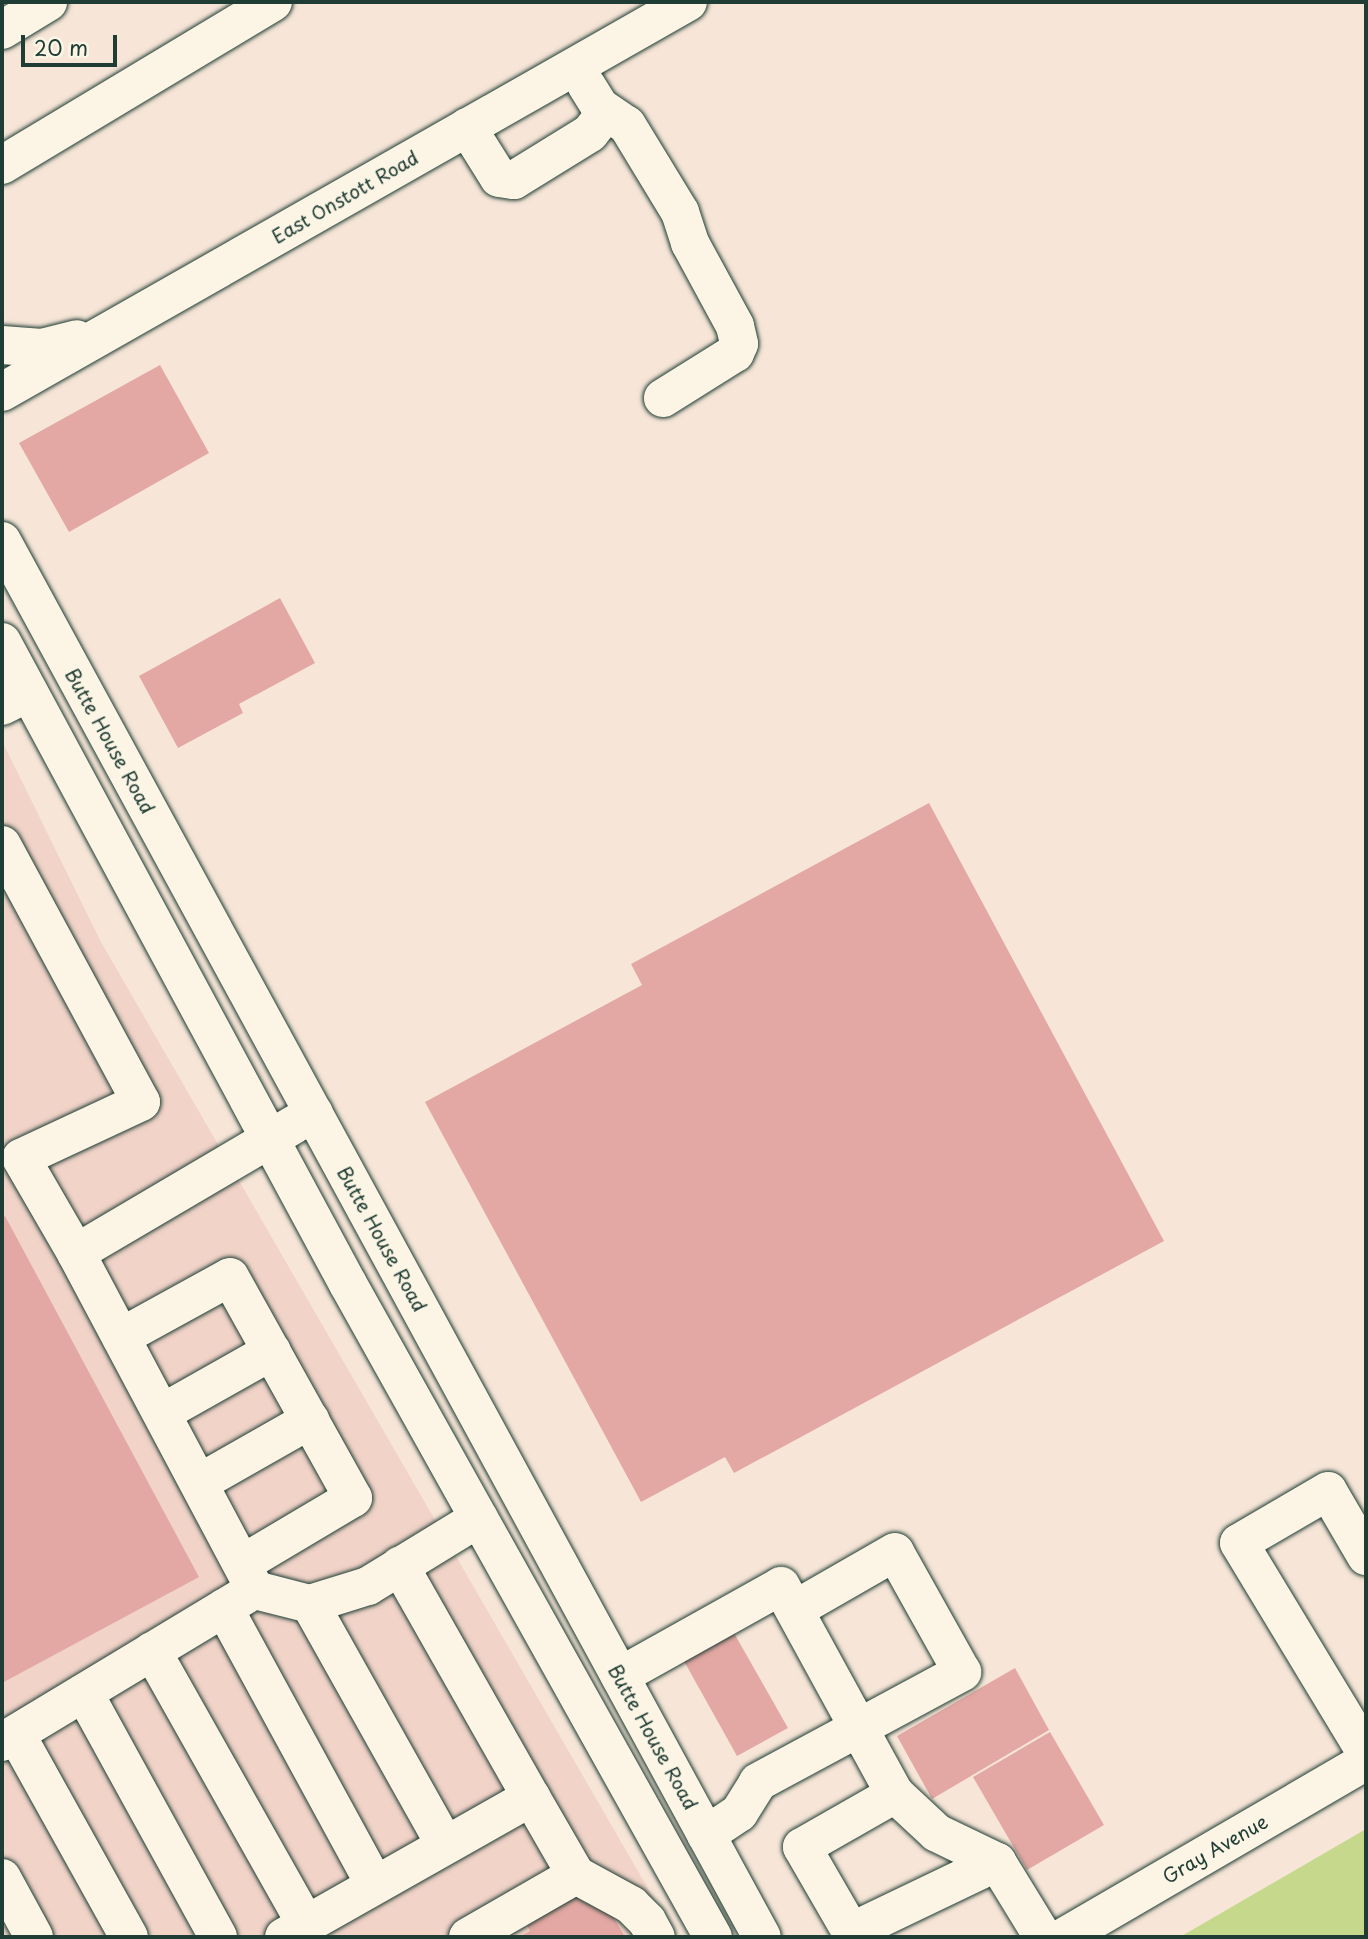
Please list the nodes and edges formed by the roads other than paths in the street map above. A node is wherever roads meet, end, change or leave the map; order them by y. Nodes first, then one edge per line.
1 (48, 2) edge
2 (273, 2) edge
3 (688, 2) edge
4 (2, 30) edge
5 (575, 66) junction
6 (600, 107) junction
7 (467, 127) junction
8 (2, 165) edge
9 (109, 331) junction
10 (2, 345) edge
11 (2, 392) edge
12 (663, 398) dead end
13 (2, 541) edge
14 (2, 642) edge
15 (15, 699) edge
16 (2, 845) edge
17 (314, 1114) junction
18 (270, 1140) junction
19 (11, 1163) edge
20 (76, 1252) junction
21 (121, 1337) junction
22 (272, 1351) junction
23 (162, 1413) junction
24 (310, 1420) junction
25 (199, 1483) junction
26 (479, 1518) junction
27 (1366, 1556) edge
28 (400, 1566) junction
29 (241, 1587) junction
30 (310, 1604) junction
31 (794, 1610) junction
32 (152, 1651) junction
33 (620, 1676) junction
34 (84, 1693) junction
35 (858, 1727) junction
36 (9, 1738) edge
37 (1366, 1753) edge
38 (1366, 1761) edge
39 (895, 1794) junction
40 (531, 1797) junction
41 (706, 1835) junction
42 (445, 1845) junction
43 (997, 1862) junction
44 (576, 1875) junction
45 (2, 1878) edge
46 (375, 1885) junction
47 (295, 1931) edge
48 (34, 1937) edge
49 (129, 1937) edge
50 (218, 1937) edge
51 (468, 1937) edge
52 (656, 1937) edge
53 (713, 1937) edge
54 (762, 1937) edge
55 (1043, 1937) edge
56 (1064, 1937) edge

1 - 4 main road
2 - 8 main road
3 - 5 main road, East Onstott Road
5 - 6 main road
5 - 7 main road, East Onstott Road
6 - 7 main road
6 - 12 main road
7 - 9 main road, East Onstott Road
9 - 10 main road
9 - 11 main road, East Onstott Road
13 - 17 main road, Butte House Road
14 - 15 main road
15 - 18 main road
16 - 19 main road
17 - 18 main road
17 - 33 main road, Butte House Road
18 - 20 main road
18 - 26 main road
19 - 20 main road
20 - 21 main road
21 - 22 main road
21 - 23 main road
22 - 23 main road
22 - 24 main road
23 - 25 main road
24 - 25 main road
24 - 29 main road
25 - 29 main road
26 - 28 main road
26 - 53 main road
27 - 37 main road
28 - 30 main road
28 - 40 main road
29 - 30 main road
29 - 32 main road
29 - 46 main road
30 - 42 main road
31 - 33 main road
31 - 35 main road
31 - 35 main road
32 - 34 main road
32 - 47 main road
33 - 41 main road, Butte House Road
34 - 36 main road
34 - 50 main road
35 - 39 main road
35 - 41 main road
36 - 49 main road
38 - 56 main road, Gray Avenue
39 - 43 main road
39 - 43 main road
40 - 42 main road
40 - 44 main road
41 - 54 main road, Butte House Road
42 - 46 main road
43 - 55 main road
44 - 51 main road
44 - 52 main road
45 - 48 main road
46 - 47 main road

